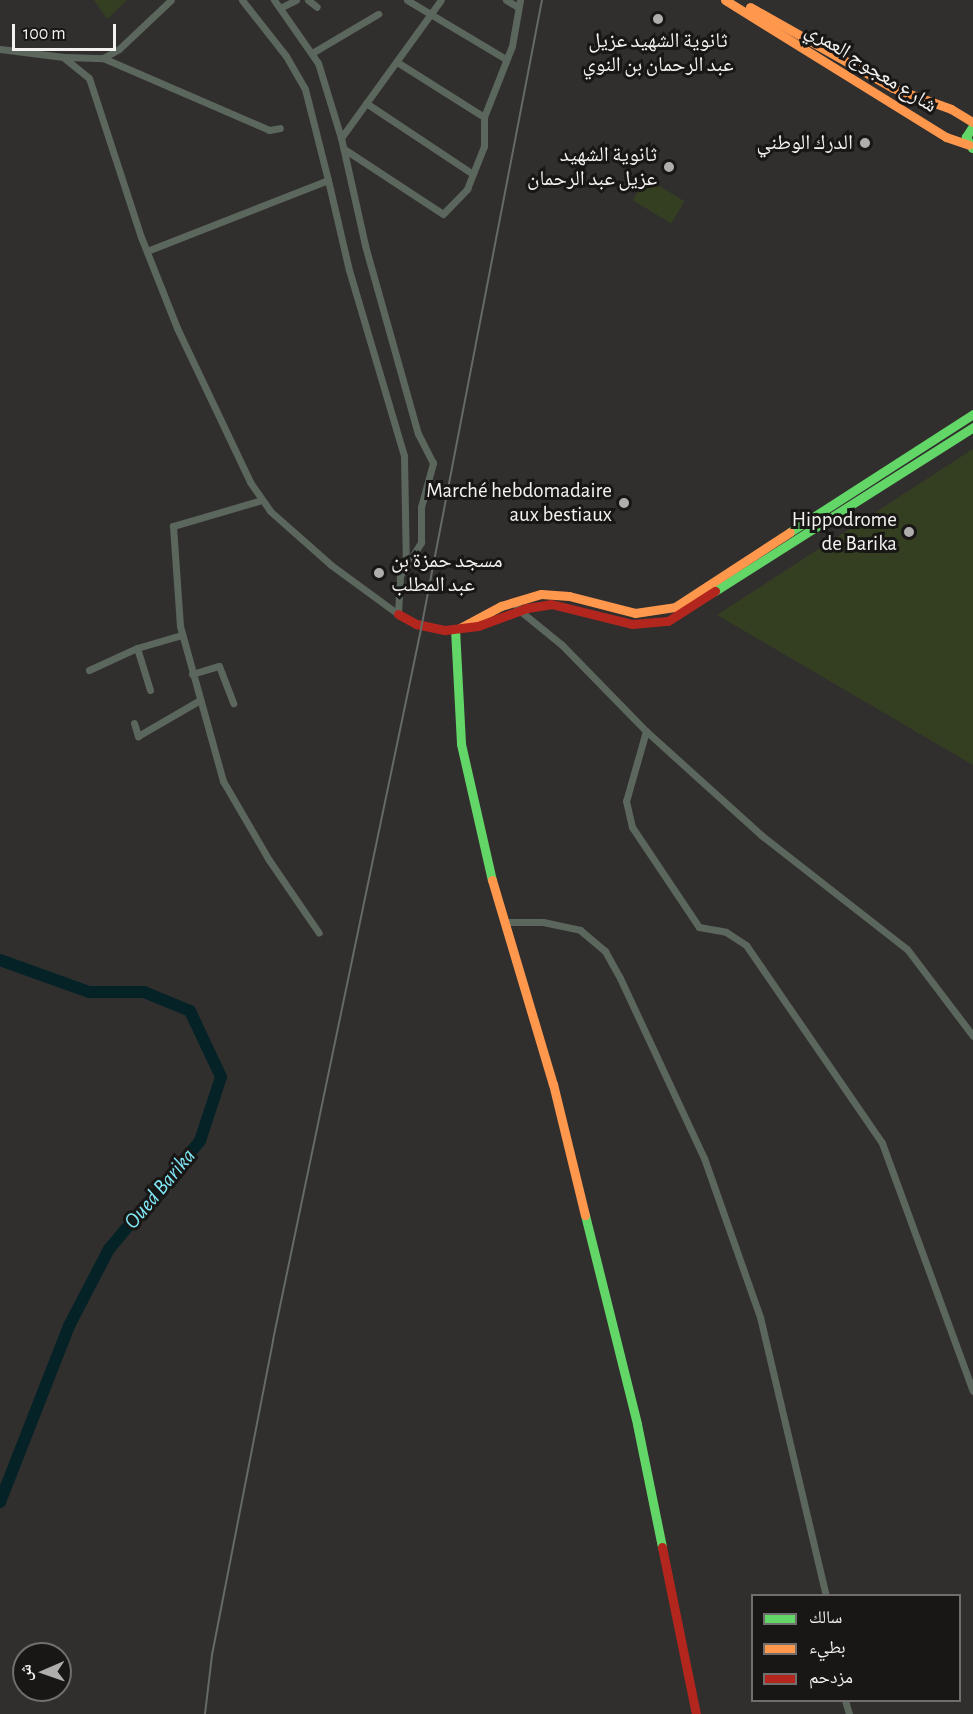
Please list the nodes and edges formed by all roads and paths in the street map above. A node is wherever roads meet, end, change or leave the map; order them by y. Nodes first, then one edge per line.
1 (171, 0) edge
2 (242, 0) edge
3 (274, 0) edge
4 (296, 0) edge
5 (308, 0) edge
6 (407, 0) edge
7 (441, 0) edge
8 (506, 0) edge
9 (725, 0) edge
10 (739, 0) edge
11 (519, 3) edge
12 (317, 7) dead end
13 (280, 8) junction
14 (378, 14) dead end
15 (431, 15) junction
16 (0, 49) edge
17 (312, 52) junction
18 (63, 57) junction
19 (104, 58) junction
20 (506, 59) junction
21 (397, 62) junction
22 (366, 104) junction
23 (484, 117) junction
24 (973, 124) edge
25 (280, 128) dead end
26 (341, 138) junction
27 (971, 147) edge
28 (344, 149) junction
29 (473, 174) junction
30 (328, 180) junction
31 (147, 251) junction
32 (973, 414) edge
33 (973, 427) edge
34 (262, 500) junction
35 (406, 567) junction
36 (514, 601) junction
37 (519, 610) junction
38 (398, 614) junction
39 (458, 629) junction
40 (182, 635) junction
41 (137, 648) junction
42 (89, 670) dead end
43 (192, 674) junction
44 (150, 690) dead end
45 (200, 700) junction
46 (233, 703) dead end
47 (134, 723) dead end
48 (646, 731) junction
49 (504, 922) junction
50 (319, 933) dead end
51 (973, 1036) edge
52 (973, 1391) edge
53 (826, 1594) edge
54 (696, 1714) edge

1 - 19 street
2 - 30 street
3 - 13 street
4 - 13 street
5 - 12 street
6 - 15 street
7 - 15 street
8 - 11 street
9 - 27 street, شارع معجوج العمري
10 - 24 street, شارع معجوج العمري
11 - 20 street
13 - 17 street
14 - 17 street
15 - 20 street
15 - 21 street
16 - 18 street
17 - 26 street
18 - 19 street
18 - 31 street
19 - 25 street
20 - 23 street
21 - 22 street
21 - 23 street
22 - 26 street
22 - 29 street
23 - 29 street
24 - 27 street
26 - 28 street
28 - 29 street
28 - 35 street
30 - 31 street
30 - 35 street
31 - 34 street
32 - 36 street
33 - 37 street
34 - 38 street
34 - 40 street
35 - 38 street
36 - 37 street
36 - 39 street
37 - 39 street
37 - 48 street
38 - 39 street
39 - 49 street
40 - 41 street
40 - 43 street
41 - 42 street
41 - 44 street
43 - 45 street
43 - 46 street
45 - 47 street
45 - 50 street
48 - 51 street
48 - 52 street
49 - 53 street
49 - 54 street

